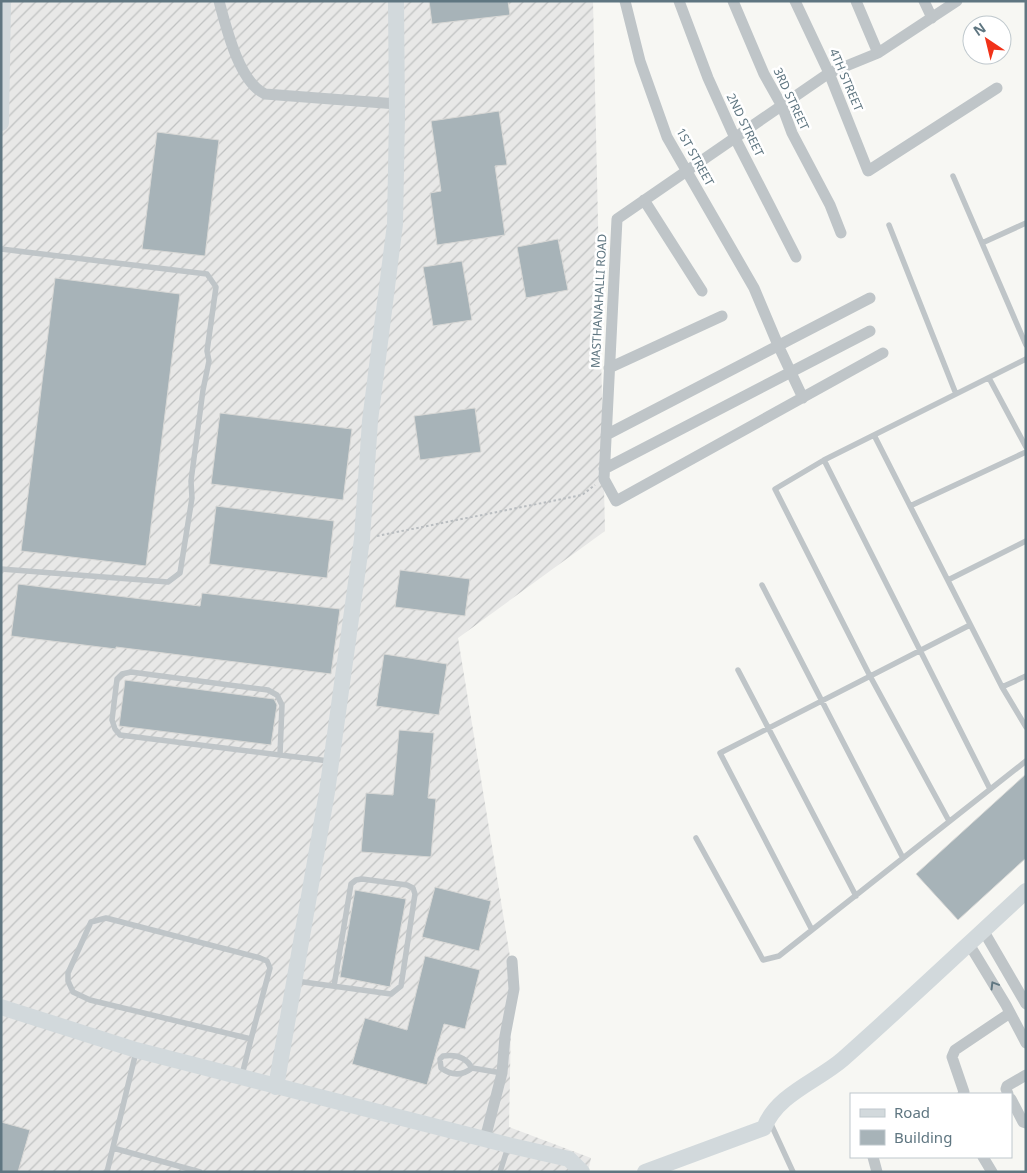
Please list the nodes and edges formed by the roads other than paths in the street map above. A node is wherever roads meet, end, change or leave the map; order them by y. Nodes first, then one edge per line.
1 (3, 1) edge
2 (219, 1) edge
3 (396, 1) edge
4 (625, 1) edge
5 (679, 1) edge
6 (733, 1) edge
7 (795, 1) edge
8 (856, 1) edge
9 (924, 1) edge
10 (957, 1) edge
11 (932, 18) junction
12 (878, 53) junction
13 (829, 73) junction
14 (997, 88) dead end
15 (397, 104) junction
16 (782, 106) junction
17 (1, 123) edge
18 (735, 138) junction
19 (687, 171) junction
20 (953, 176) dead end
21 (644, 200) junction
22 (1026, 223) edge
23 (888, 225) dead end
24 (842, 233) dead end
25 (982, 243) junction
26 (1, 249) edge
27 (796, 257) dead end
28 (702, 291) dead end
29 (870, 298) dead end
30 (722, 316) dead end
31 (870, 331) dead end
32 (778, 345) junction
33 (1026, 345) edge
34 (883, 354) dead end
35 (1026, 359) edge
36 (609, 368) junction
37 (790, 372) junction
38 (989, 378) junction
39 (956, 394) junction
40 (803, 398) junction
41 (606, 435) junction
42 (874, 436) junction
43 (1026, 447) edge
44 (1026, 452) edge
45 (824, 460) junction
46 (604, 474) junction
47 (910, 506) junction
48 (1026, 541) edge
49 (1, 569) edge
50 (948, 580) junction
51 (762, 585) dead end
52 (970, 625) junction
53 (920, 650) junction
54 (738, 670) dead end
55 (870, 676) junction
56 (1026, 676) edge
57 (1002, 687) junction
58 (822, 700) junction
59 (1026, 727) edge
60 (769, 728) junction
61 (280, 755) junction
62 (331, 761) junction
63 (1026, 761) edge
64 (990, 789) junction
65 (949, 821) junction
66 (696, 838) dead end
67 (903, 858) junction
68 (1026, 891) edge
69 (856, 896) junction
70 (812, 930) junction
71 (983, 930) junction
72 (969, 944) junction
73 (512, 961) dead end
74 (294, 981) junction
75 (334, 986) junction
76 (1023, 1000) edge
77 (1, 1007) edge
78 (1008, 1009) junction
79 (251, 1039) junction
80 (1026, 1044) edge
81 (136, 1050) junction
82 (472, 1068) junction
83 (502, 1074) junction
84 (1026, 1075) edge
85 (242, 1078) junction
86 (276, 1086) junction
87 (964, 1093) edge
88 (1008, 1093) edge
89 (1012, 1101) edge
90 (768, 1118) junction
91 (1026, 1123) edge
92 (485, 1139) junction
93 (508, 1145) junction
94 (113, 1148) junction
95 (873, 1158) edge
96 (984, 1158) edge
97 (578, 1170) edge
98 (652, 1170) edge
99 (107, 1172) edge
100 (200, 1172) edge
101 (500, 1172) edge
102 (793, 1172) edge
103 (877, 1172) edge
104 (992, 1172) edge

1 - 17 street
2 - 15 street
3 - 15 street
4 - 19 street, 1ST STREET
5 - 18 street, 2ND STREET
6 - 16 street, 3RD STREET
7 - 13 street, 4TH STREET
8 - 12 street
9 - 11 street
10 - 11 street, MASTHANAHALLI ROAD
11 - 12 street, MASTHANAHALLI ROAD
12 - 13 street, MASTHANAHALLI ROAD
13 - 14 street, 4TH STREET
13 - 16 street, MASTHANAHALLI ROAD
15 - 62 street
16 - 18 street, MASTHANAHALLI ROAD
16 - 24 street, 3RD STREET
18 - 19 street, MASTHANAHALLI ROAD
18 - 27 street, 2ND STREET
19 - 21 street, MASTHANAHALLI ROAD
19 - 32 street, 1ST STREET
20 - 25 lane
21 - 28 street
21 - 36 street, MASTHANAHALLI ROAD
22 - 25 lane
23 - 39 lane
25 - 33 lane
26 - 49 lane
29 - 32 street
30 - 36 street
31 - 37 street
32 - 37 street, 1ST STREET
32 - 41 street
34 - 40 street
35 - 38 lane
36 - 41 street, MASTHANAHALLI ROAD
37 - 40 street, 1ST STREET
37 - 46 street
38 - 39 lane
38 - 43 lane
39 - 42 lane
40 - 46 street
41 - 46 street, MASTHANAHALLI ROAD
42 - 45 lane
42 - 47 lane
44 - 47 lane
45 - 53 lane
45 - 55 lane
47 - 50 lane
48 - 50 lane
50 - 52 lane
51 - 58 lane
52 - 53 lane
52 - 57 lane
53 - 55 lane
53 - 64 lane
54 - 60 lane
55 - 58 lane
55 - 65 lane
56 - 57 lane
57 - 59 lane
58 - 60 lane
58 - 67 lane
60 - 69 lane
60 - 70 lane
61 - 61 lane
61 - 62 lane
62 - 74 street
63 - 64 lane
64 - 65 lane
65 - 67 lane
66 - 70 lane
67 - 69 lane
68 - 71 street
69 - 70 lane
71 - 72 street
71 - 76 street
78 -> 72 street
72 - 90 street
73 - 83 street
74 - 75 lane
74 - 86 street
75 - 75 lane
76 - 78 street
77 - 81 street
78 - 80 street
78 - 87 street
79 - 79 lane
79 - 85 lane
81 - 85 street
81 - 94 lane
82 - 82 lane
82 - 83 lane
83 - 92 street
84 - 88 street
85 - 86 street
86 - 92 street
89 - 91 street
90 - 98 street
90 - 102 lane
92 - 93 street
93 - 97 street
93 - 101 lane
94 - 99 lane
94 - 100 lane
95 - 103 street
96 - 104 street

